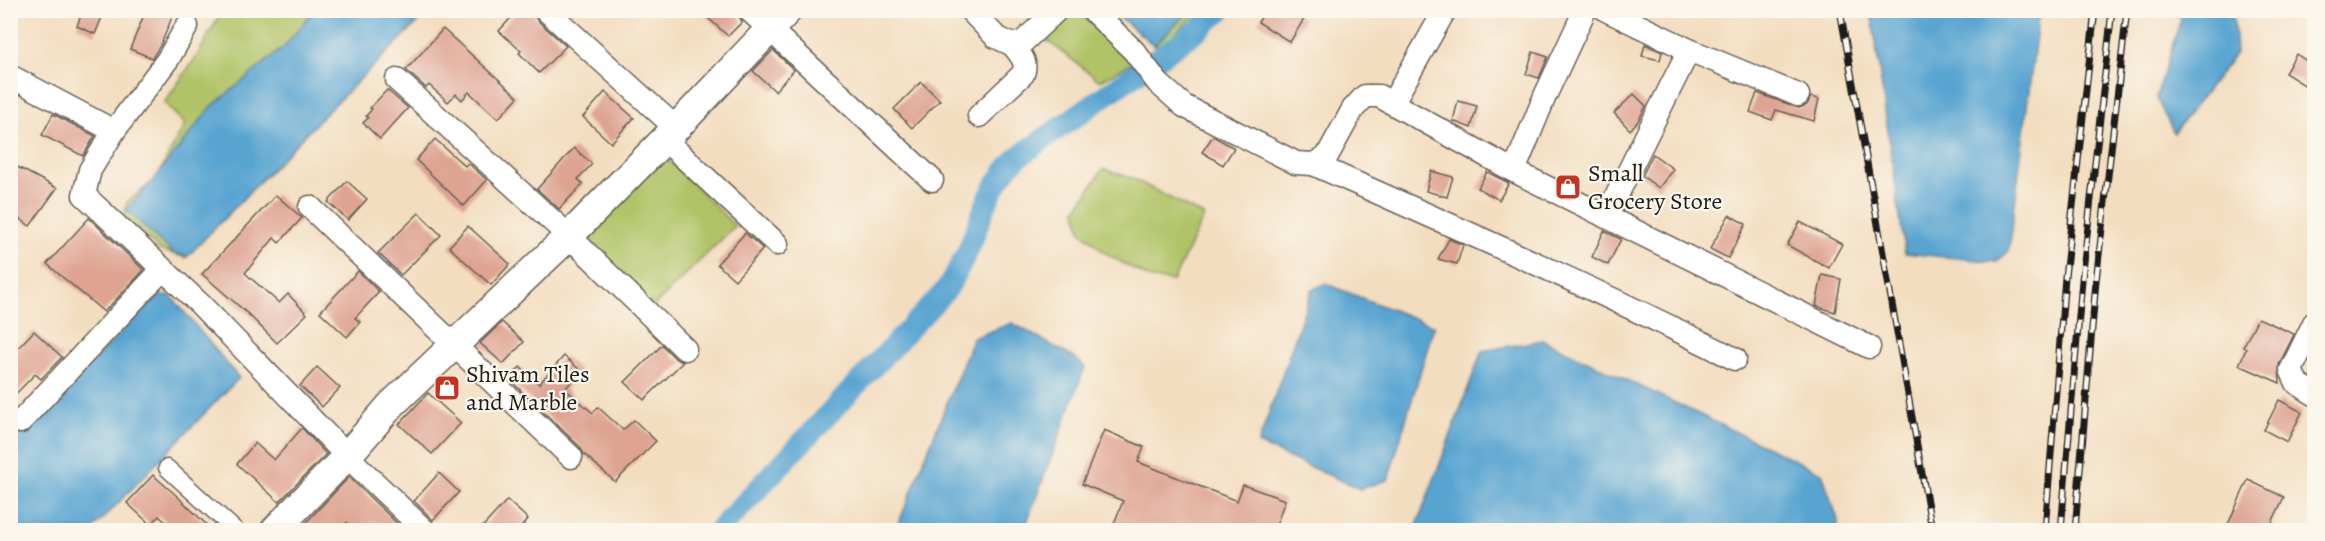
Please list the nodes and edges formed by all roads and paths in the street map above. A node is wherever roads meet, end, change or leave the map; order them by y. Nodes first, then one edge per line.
1 (546, 10) edge
2 (749, 10) edge
3 (970, 10) edge
4 (1058, 10) edge
5 (1092, 10) edge
6 (1445, 10) edge
7 (1585, 10) edge
8 (1606, 10) edge
9 (779, 20) edge
10 (187, 26) dead end
11 (1013, 45) junction
12 (1689, 50) junction
13 (10, 76) edge
14 (397, 80) dead end
15 (1798, 95) dead end
16 (1393, 102) junction
17 (979, 116) dead end
18 (114, 131) junction
19 (671, 134) junction
20 (1313, 164) junction
21 (1514, 171) junction
22 (932, 180) dead end
23 (310, 207) dead end
24 (1606, 217) junction
25 (569, 236) junction
26 (777, 244) dead end
27 (162, 270) junction
28 (2314, 323) edge
29 (453, 345) junction
30 (1869, 347) dead end
31 (685, 349) dead end
32 (1735, 360) dead end
33 (2314, 394) edge
34 (14, 423) edge
35 (347, 456) junction
36 (571, 457) dead end
37 (167, 468) dead end
38 (235, 531) edge
39 (275, 531) edge
40 (424, 531) edge

1 - 19 street
2 - 9 street
3 - 11 street
4 - 11 street
5 - 20 street
6 - 16 street
7 - 21 street
8 - 12 street
9 - 19 street
9 - 22 street
10 - 18 street
11 - 17 street
12 - 15 street
12 - 24 street
13 - 18 street
14 - 25 street
16 - 20 street
16 - 21 street
18 - 27 street
19 - 25 street
19 - 26 street
20 - 32 street
21 - 24 street
23 - 29 street
24 - 30 street
25 - 29 street
25 - 31 street
27 - 34 street
27 - 35 street
28 - 33 street
29 - 35 street
29 - 36 street
35 - 39 street
35 - 40 street
37 - 38 street

